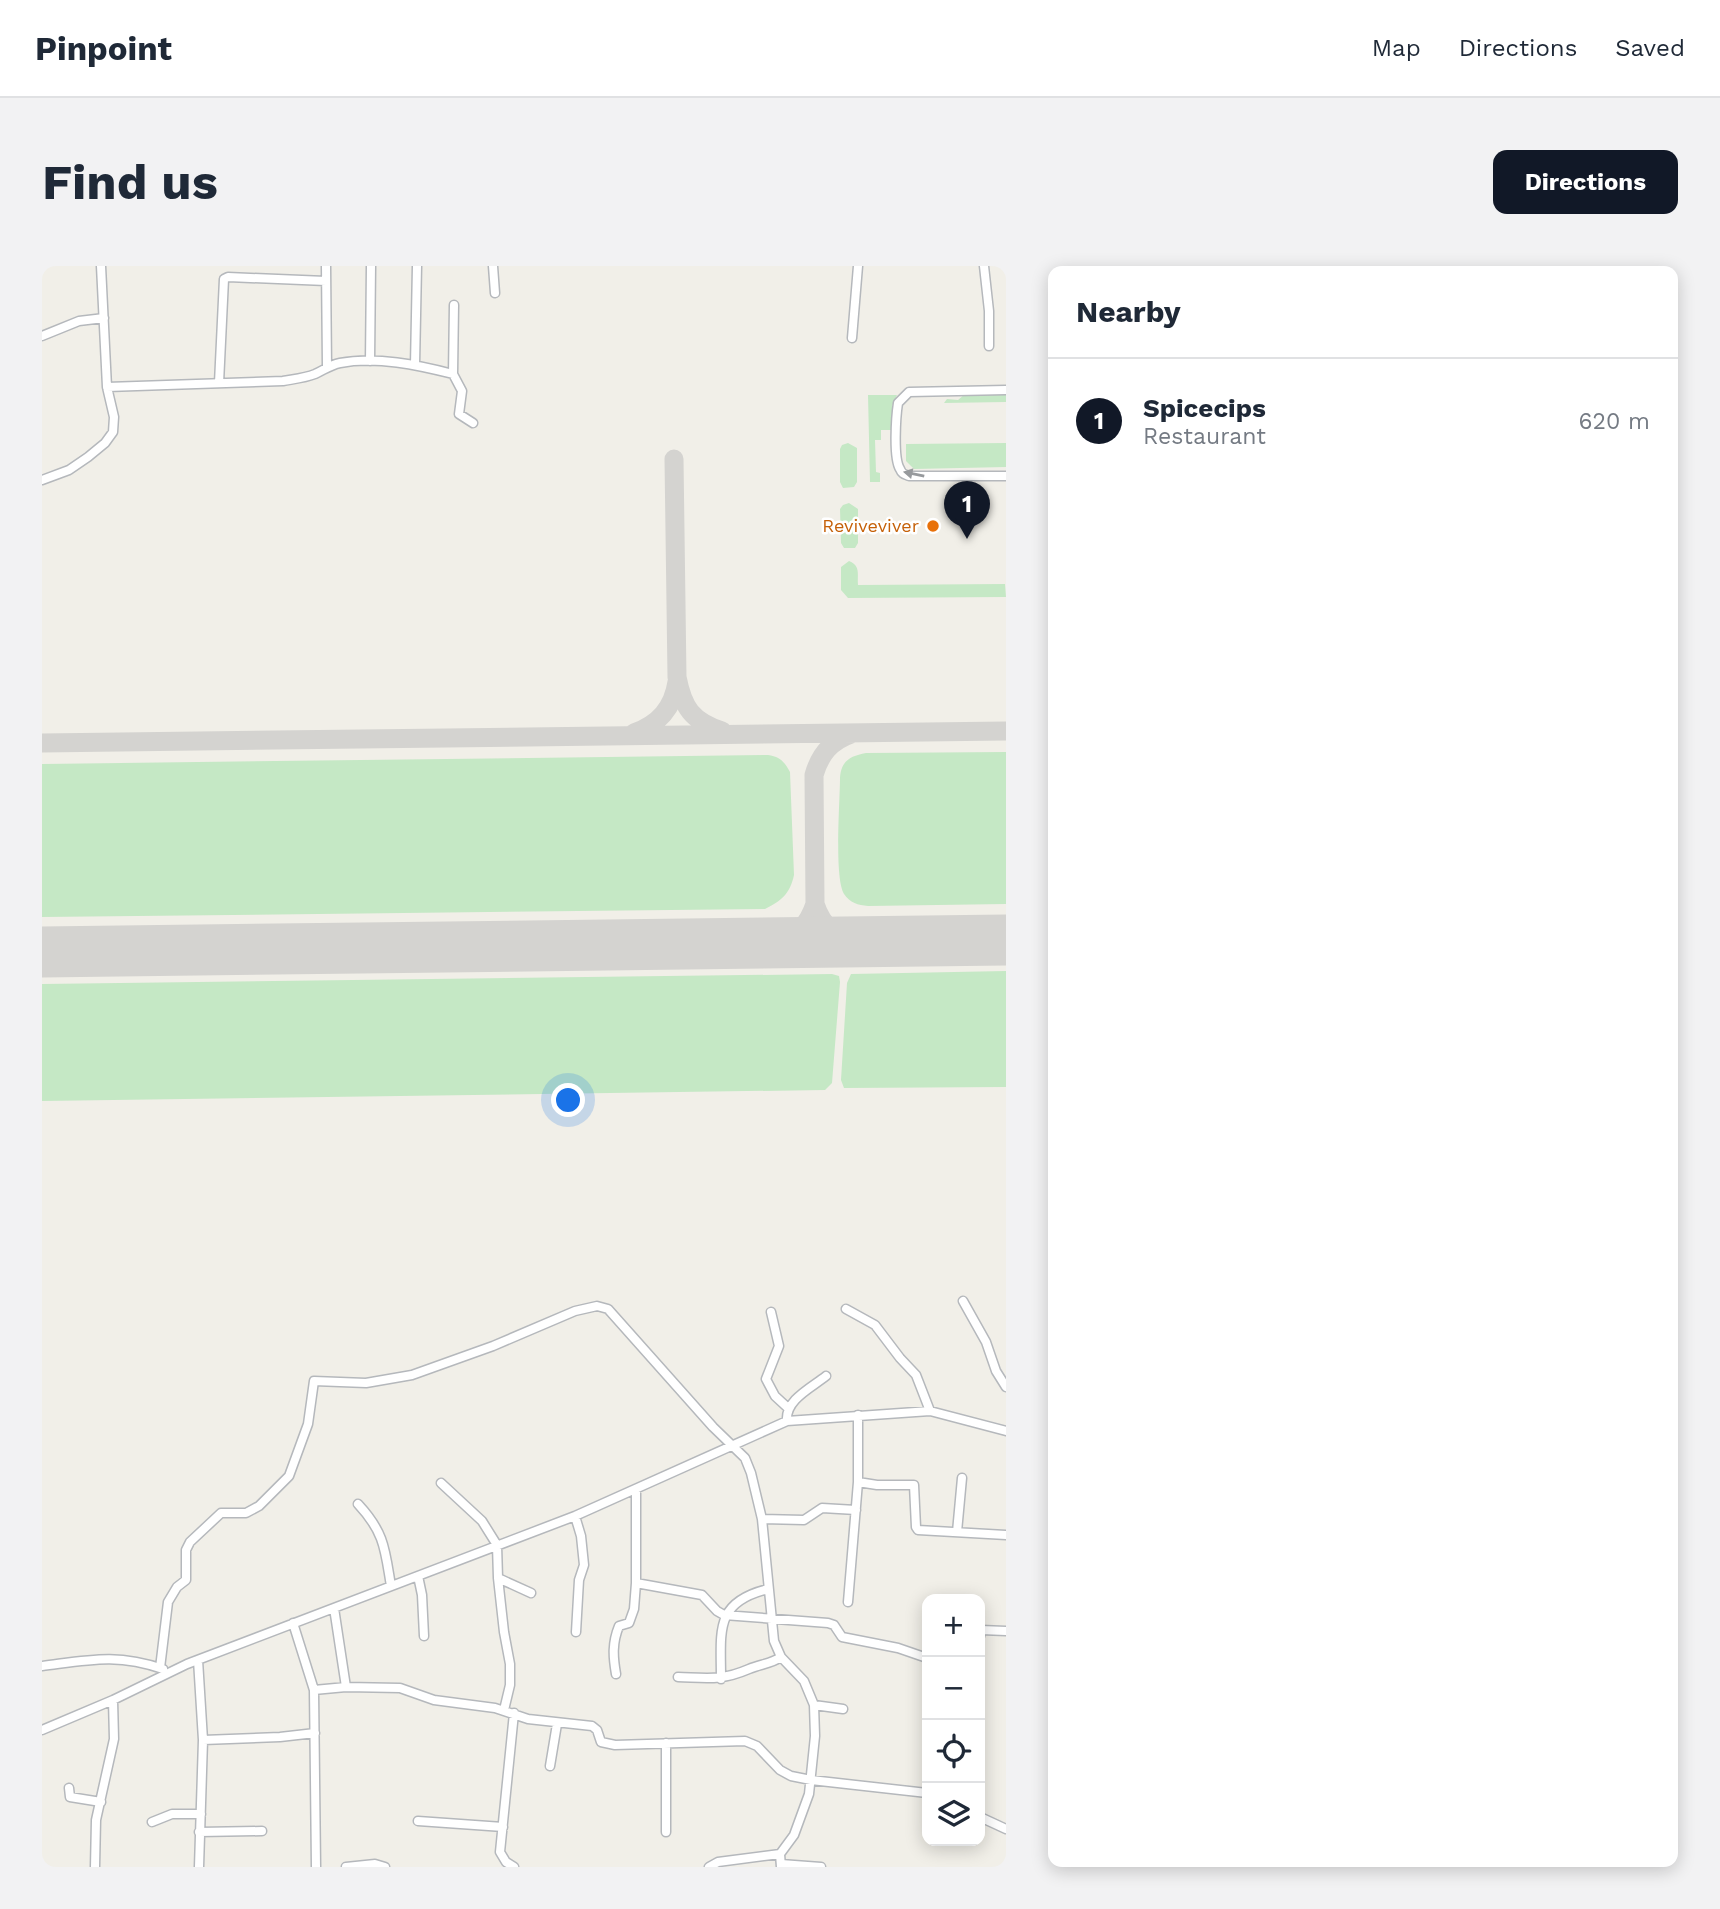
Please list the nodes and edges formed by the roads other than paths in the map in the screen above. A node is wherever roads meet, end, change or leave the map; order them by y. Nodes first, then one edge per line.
1 (101, 266) edge
2 (326, 266) edge
3 (371, 266) edge
4 (417, 266) edge
5 (494, 266) edge
6 (858, 266) edge
7 (984, 266) edge
8 (326, 281) junction
9 (495, 293) dead end
10 (454, 305) dead end
11 (104, 318) junction
12 (42, 336) edge
13 (852, 338) dead end
14 (989, 346) dead end
15 (370, 361) junction
16 (415, 365) junction
17 (327, 367) junction
18 (453, 374) junction
19 (219, 383) junction
20 (107, 387) junction
21 (1006, 390) edge
22 (473, 423) dead end
23 (1006, 476) edge
24 (42, 480) edge
25 (963, 1301) dead end
26 (846, 1309) dead end
27 (771, 1312) dead end
28 (826, 1376) dead end
29 (1006, 1387) edge
30 (788, 1408) junction
31 (930, 1411) junction
32 (858, 1415) junction
33 (787, 1421) junction
34 (1006, 1431) edge
35 (733, 1447) junction
36 (962, 1478) dead end
37 (858, 1482) junction
38 (441, 1483) dead end
39 (636, 1489) junction
40 (358, 1504) dead end
41 (856, 1510) junction
42 (575, 1516) junction
43 (761, 1519) junction
44 (957, 1532) junction
45 (1006, 1535) edge
46 (497, 1545) junction
47 (418, 1576) junction
48 (499, 1578) junction
49 (636, 1583) junction
50 (391, 1587) junction
51 (768, 1590) junction
52 (531, 1593) dead end
53 (848, 1602) dead end
54 (334, 1608) junction
55 (724, 1615) junction
56 (772, 1619) junction
57 (293, 1623) junction
58 (985, 1630) edge
59 (1006, 1631) edge
60 (576, 1632) dead end
61 (424, 1636) dead end
62 (781, 1657) junction
63 (924, 1657) edge
64 (198, 1660) junction
65 (42, 1666) edge
66 (164, 1670) junction
67 (616, 1674) dead end
68 (678, 1676) dead end
69 (721, 1679) junction
70 (346, 1687) junction
71 (314, 1690) junction
72 (113, 1700) junction
73 (814, 1705) junction
74 (843, 1709) dead end
75 (504, 1710) junction
76 (514, 1713) junction
77 (557, 1724) junction
78 (42, 1730) edge
79 (315, 1733) junction
80 (203, 1740) junction
81 (666, 1743) junction
82 (550, 1766) dead end
83 (811, 1780) junction
84 (69, 1788) dead end
85 (922, 1792) edge
86 (101, 1802) junction
87 (201, 1814) junction
88 (985, 1819) edge
89 (418, 1821) dead end
90 (152, 1822) dead end
91 (503, 1827) junction
92 (1006, 1829) edge
93 (262, 1831) dead end
94 (199, 1832) junction
95 (666, 1832) dead end
96 (780, 1854) junction
97 (781, 1866) edge
98 (95, 1867) edge
99 (199, 1867) edge
100 (316, 1867) edge
101 (346, 1867) edge
102 (385, 1867) edge
103 (514, 1867) edge
104 (709, 1867) edge
105 (821, 1867) edge

1 - 11 street
2 - 8 street
3 - 15 street
4 - 16 street
5 - 9 street
6 - 13 street
7 - 14 street
8 - 17 street
8 - 19 street
10 - 18 street
11 - 12 street
11 - 20 street
15 - 16 street
15 - 17 street
16 - 18 street
17 - 19 street
18 - 22 street
19 - 20 street
20 - 24 street
23 -> 21 street
25 - 29 street
26 - 31 street
27 - 30 street
28 - 30 street
30 - 33 street
31 - 32 street
31 - 34 street
32 - 33 street
32 - 37 street
33 - 35 street
35 - 39 street
35 - 43 street
35 - 66 street
36 - 44 street
37 - 41 street
37 - 44 street
38 - 46 street
39 - 42 street
39 - 49 street
40 - 50 street
41 - 43 street
41 - 53 street
42 - 46 street
42 - 60 street
43 - 51 street
44 - 45 street
46 - 47 street
46 - 48 street
47 - 50 street
47 - 61 street
48 - 52 street
48 - 75 street
49 - 55 street
49 - 67 street
50 - 54 street
51 - 55 street
51 - 56 street
54 - 57 street
54 - 70 street
55 - 56 street
55 - 69 street
56 - 62 street
56 - 63 street
57 - 64 street
57 - 71 street
58 - 59 street
62 - 69 street
62 - 73 street
64 - 66 street
64 - 80 street
65 - 66 street
66 - 72 street
68 - 69 street
70 - 71 street
70 - 75 street
71 - 79 street
72 - 78 street
72 - 86 street
73 - 74 street
73 - 83 street
75 - 76 street
76 - 77 street
76 - 91 street
77 - 81 street
77 - 82 street
79 - 80 street
79 - 100 street
80 - 87 street
81 - 83 street
81 - 95 street
83 - 85 street
83 - 96 street
84 - 86 street
86 - 98 street
87 - 90 street
87 - 94 street
88 - 92 street
89 - 91 street
91 - 103 street
93 - 94 street
94 - 99 street
96 - 97 street
96 - 104 street
97 - 105 street
101 - 102 street

